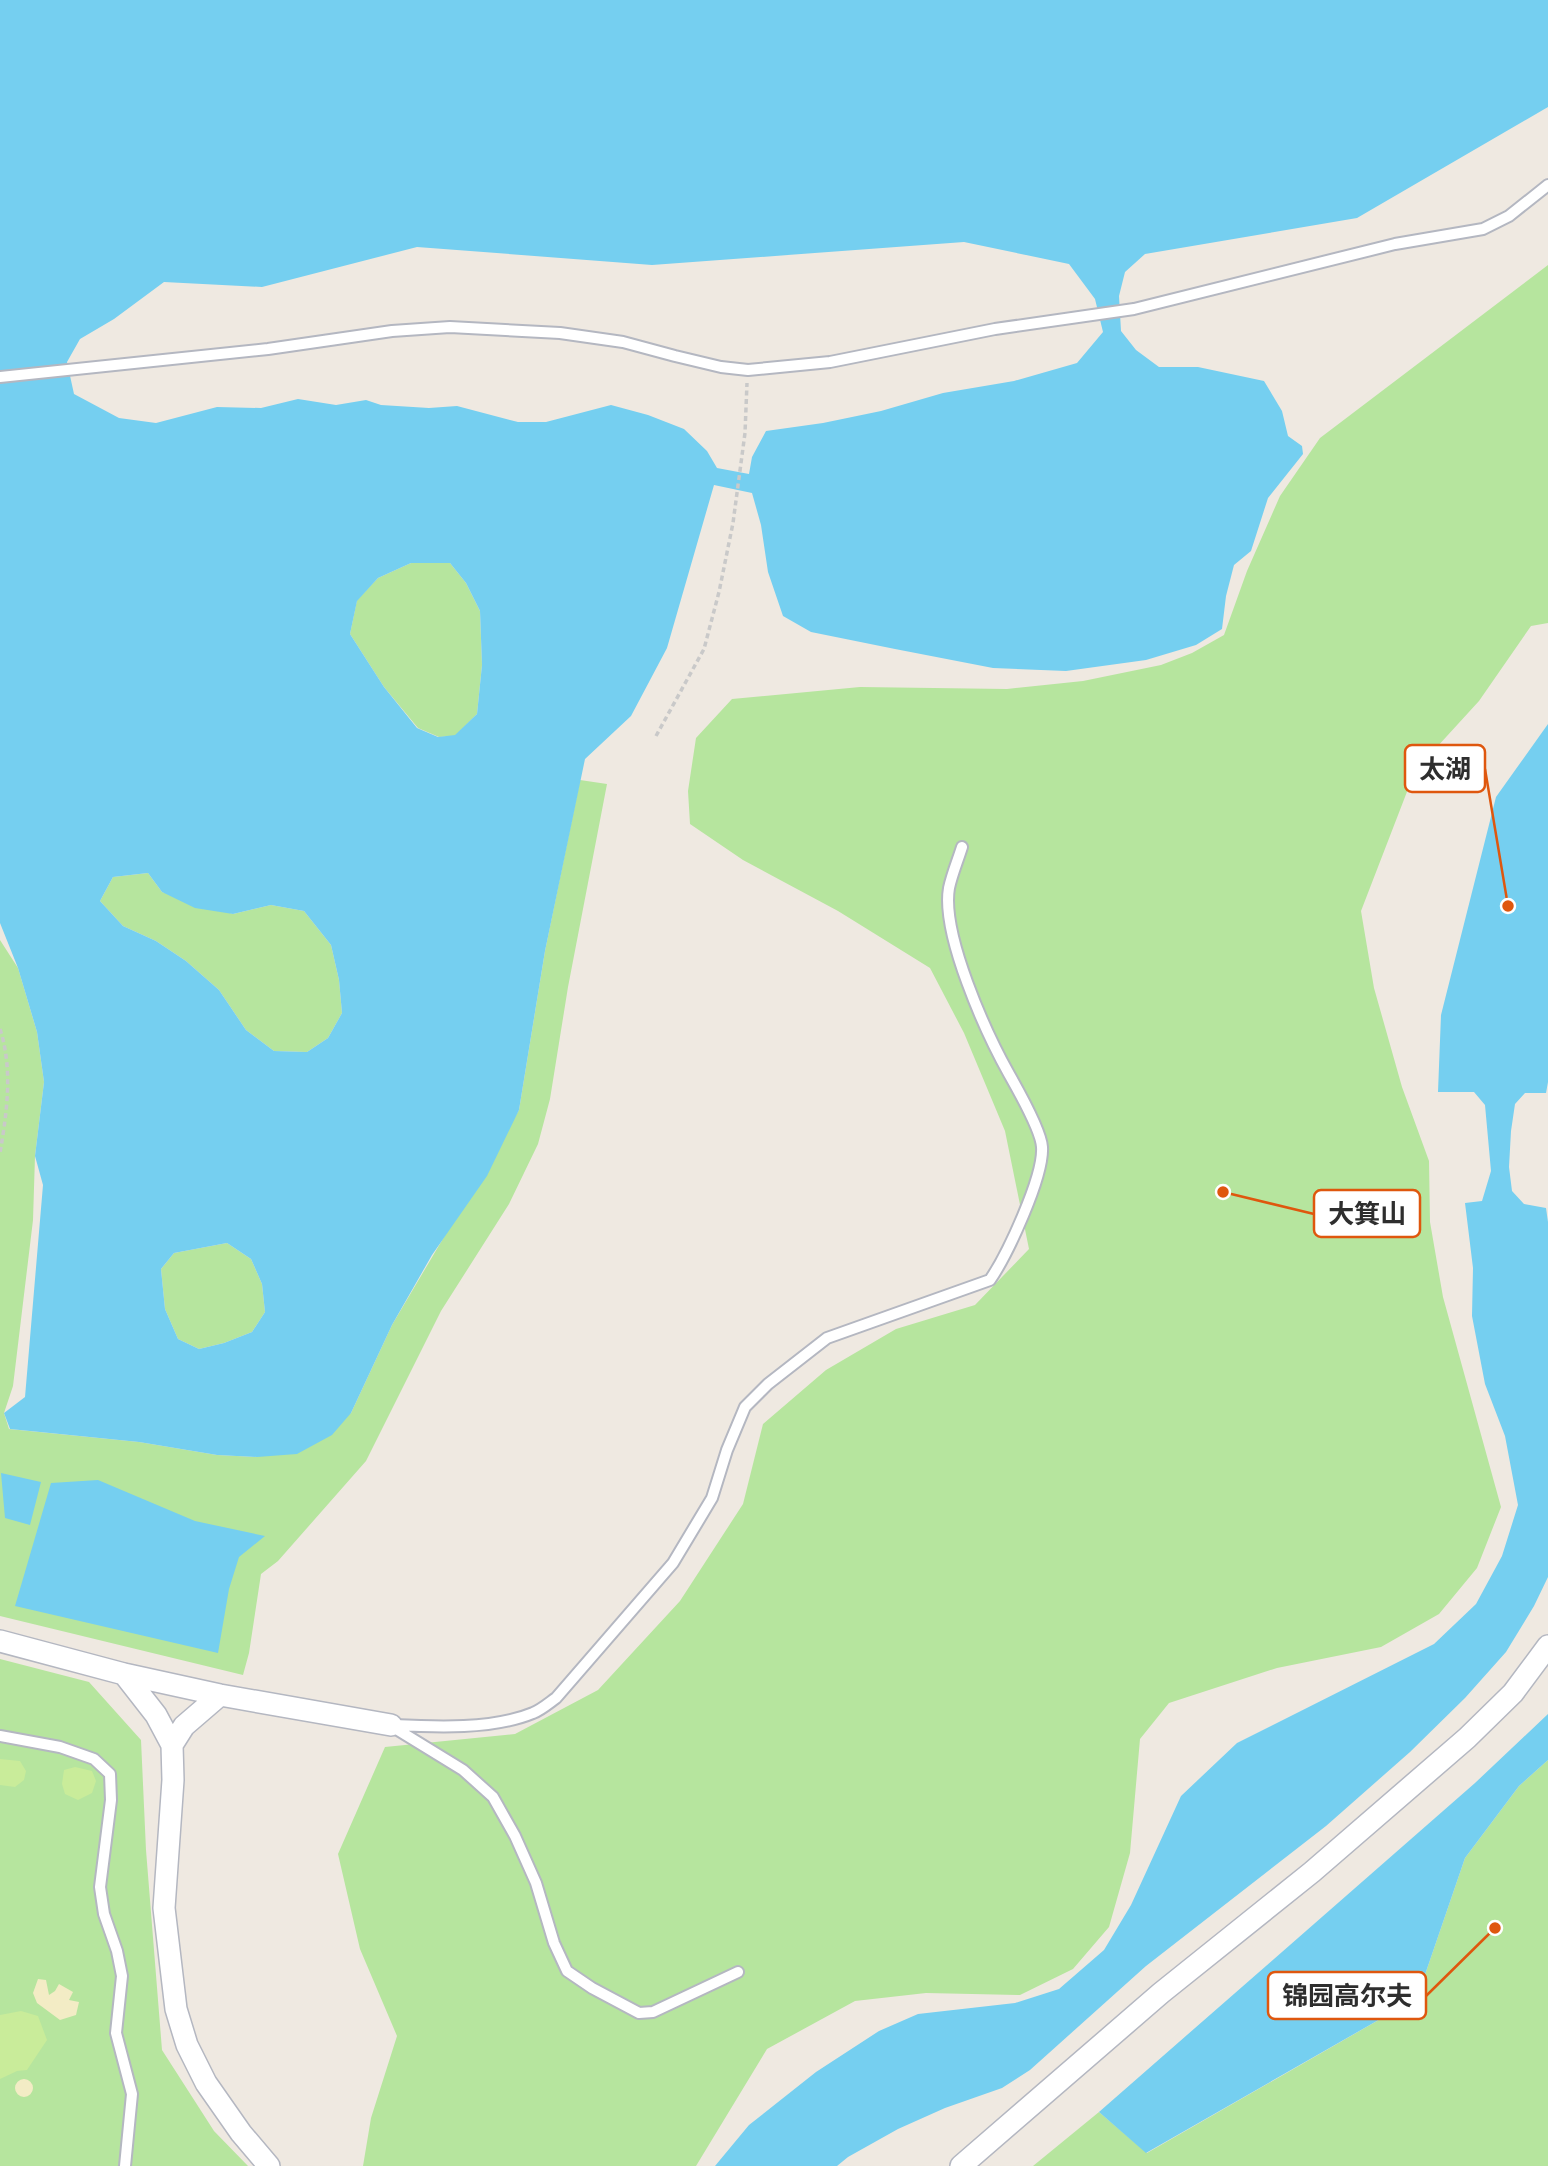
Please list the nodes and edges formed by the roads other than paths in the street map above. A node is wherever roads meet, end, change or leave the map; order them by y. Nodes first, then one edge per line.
1 (1548, 185) edge
2 (0, 377) edge
3 (962, 847) dead end
4 (0, 1641) edge
5 (1548, 1646) edge
6 (124, 1674) junction
7 (220, 1695) junction
8 (391, 1725) junction
9 (0, 1737) edge
10 (172, 1745) junction
11 (737, 1972) dead end
12 (125, 2166) edge
13 (269, 2166) edge
14 (961, 2166) edge

1 - 2 lane
3 - 8 lane
4 - 6 street
5 - 14 street
6 - 7 street
6 - 10 street
7 - 8 street
7 - 10 street
8 - 11 lane
9 - 12 lane
10 - 13 street

